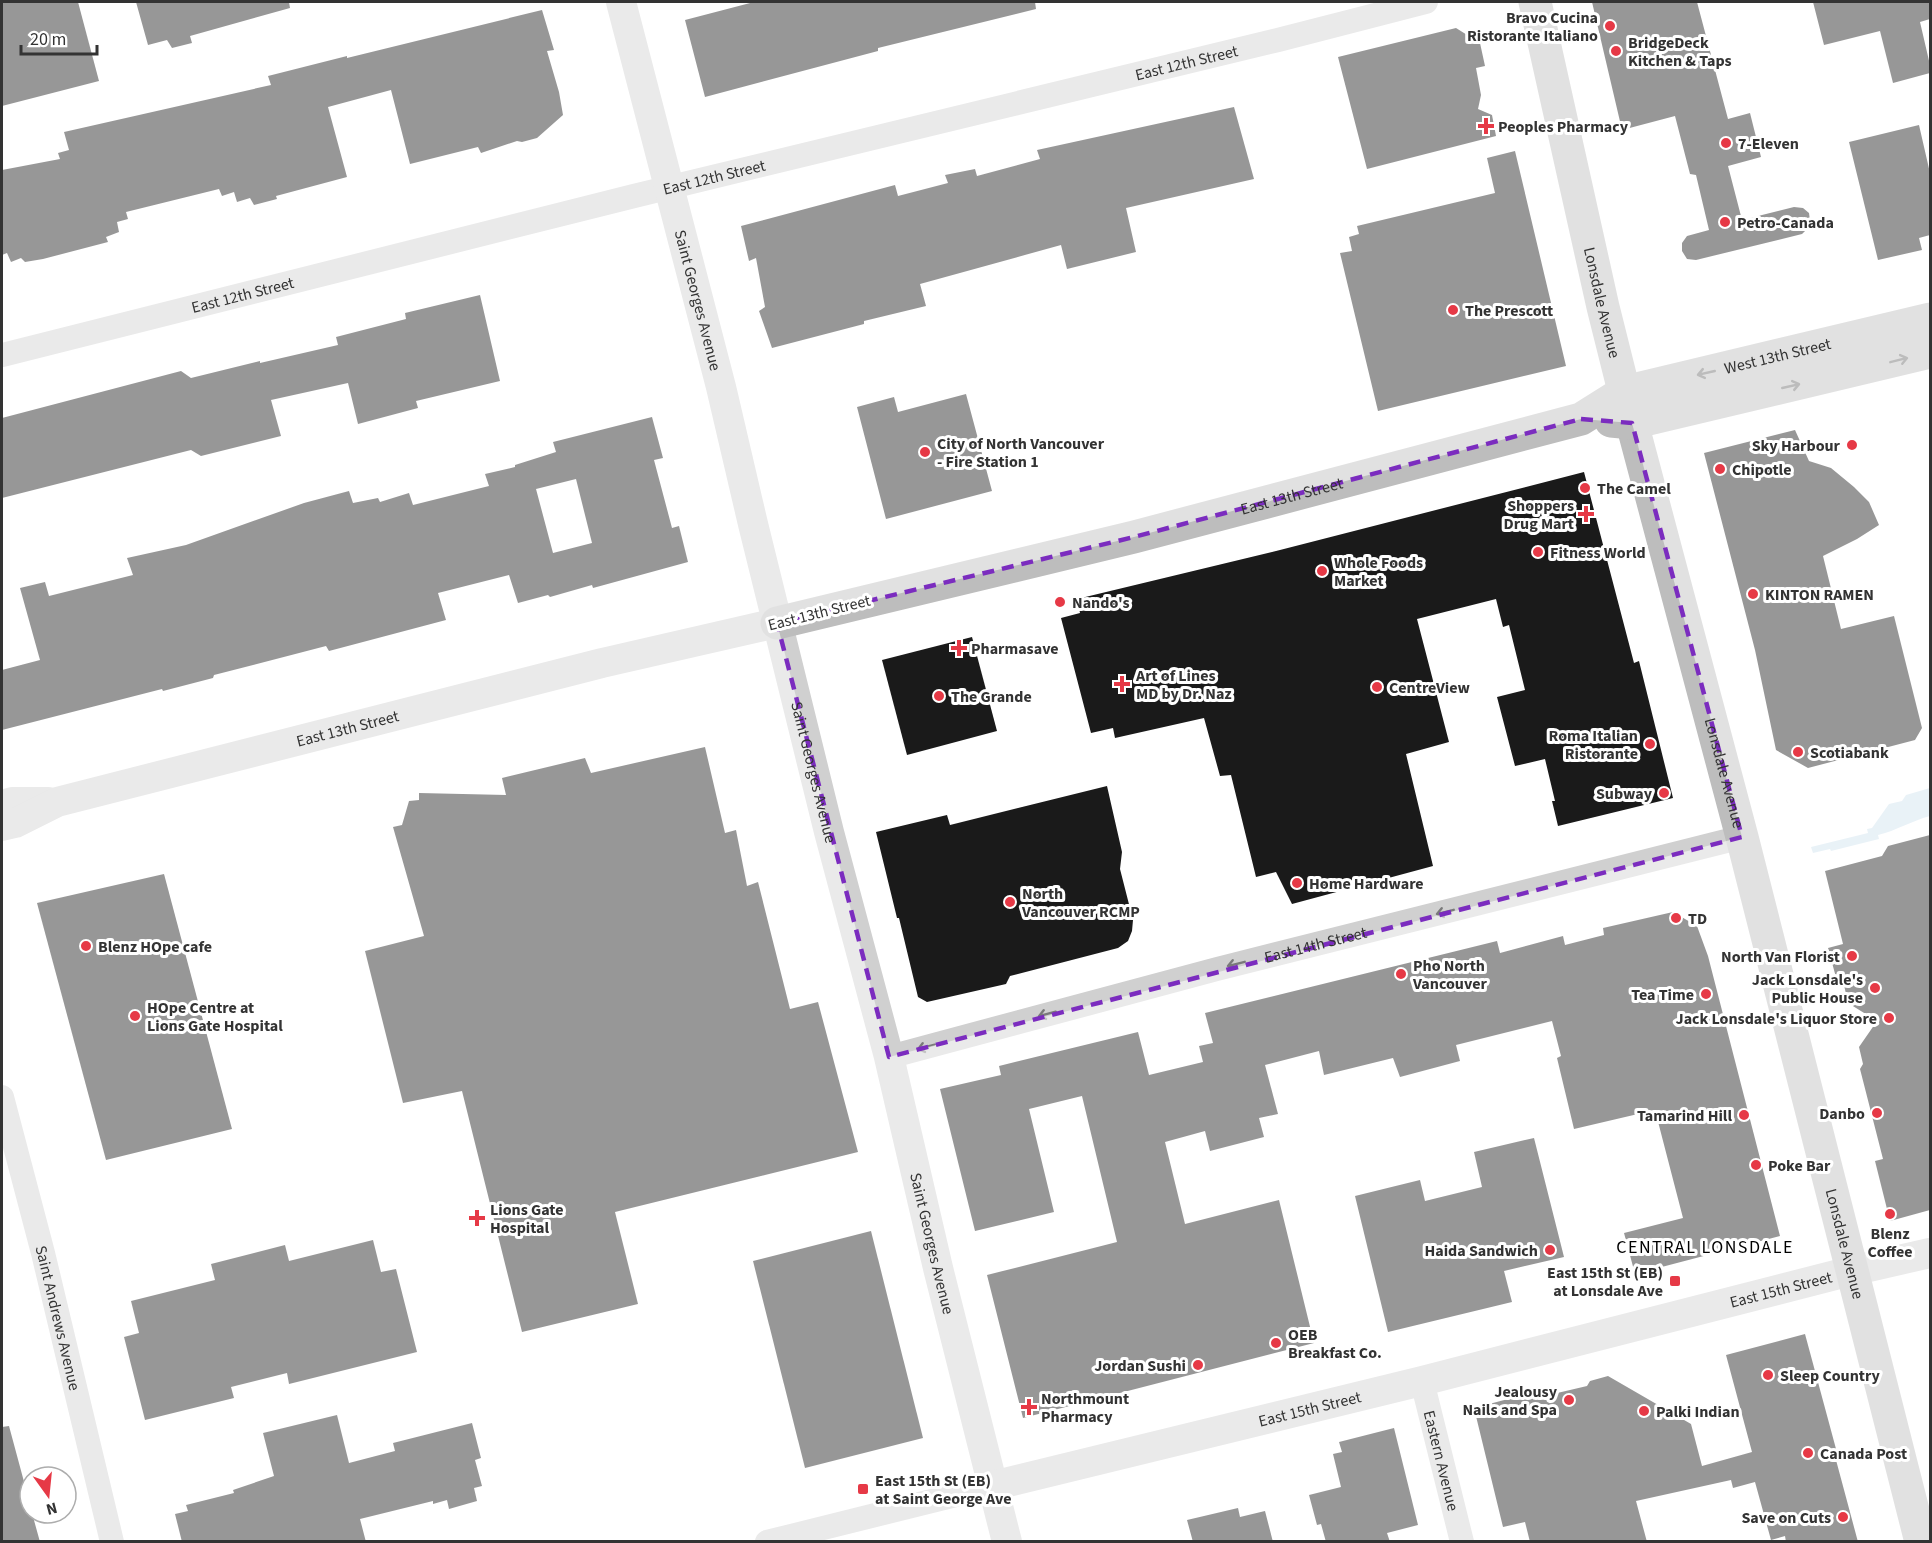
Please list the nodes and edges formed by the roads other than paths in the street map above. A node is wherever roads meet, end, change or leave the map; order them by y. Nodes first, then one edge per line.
1 (621, 2) edge
2 (1426, 2) edge
3 (1535, 2) edge
4 (669, 188) junction
5 (1930, 319) edge
6 (1930, 352) edge
7 (2, 355) edge
8 (1628, 408) junction
9 (777, 623) junction
10 (57, 802) junction
11 (2, 805) edge
12 (2, 826) edge
13 (1742, 837) junction
14 (889, 1057) junction
15 (2, 1097) edge
16 (1930, 1252) edge
17 (1851, 1271) junction
18 (1422, 1381) junction
19 (992, 1486) junction
20 (112, 1542) edge
21 (767, 1542) edge
22 (1007, 1542) edge
23 (1462, 1542) edge
24 (1921, 1542) edge

1 - 4 street, Saint Georges Avenue
2 - 4 street, East 12th Street
3 - 8 main road, Lonsdale Avenue
4 - 7 street, East 12th Street
4 - 9 street, Saint Georges Avenue
5 -> 8 main road, West 13th Street
8 -> 6 main road, West 13th Street
8 - 9 main road, East 13th Street
8 - 13 main road, Lonsdale Avenue
9 - 10 street, East 13th Street
9 - 14 street, Saint Georges Avenue
10 - 11 street, East 13th Street
10 - 12 street, East 13th Street
13 -> 14 street, East 14th Street
13 - 17 main road, Lonsdale Avenue
14 - 19 street, Saint Georges Avenue
15 - 20 street, Saint Andrews Avenue
16 - 17 street, East 15th Street
17 - 18 street, East 15th Street
17 - 24 main road, Lonsdale Avenue
18 - 19 street, East 15th Street
18 - 23 street, Eastern Avenue
19 - 21 street, East 15th Street
19 - 22 street, Saint Georges Avenue

